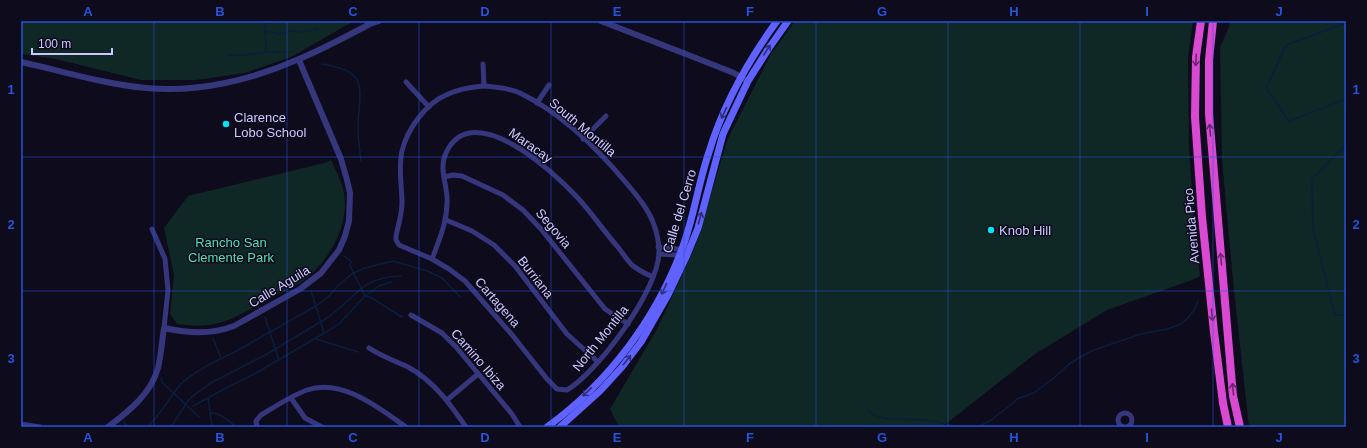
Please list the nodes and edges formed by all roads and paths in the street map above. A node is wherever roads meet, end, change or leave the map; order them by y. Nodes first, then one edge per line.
1 (380, 21) edge
2 (601, 21) edge
3 (777, 21) edge
4 (788, 21) edge
5 (1201, 21) edge
6 (1213, 21) edge
7 (299, 60) junction
8 (21, 62) edge
9 (483, 64) dead end
10 (741, 77) junction
11 (748, 80) junction
12 (406, 82) dead end
13 (549, 85) dead end
14 (484, 86) junction
15 (537, 103) junction
16 (429, 107) junction
17 (606, 116) dead end
18 (583, 138) junction
19 (444, 177) junction
20 (446, 220) junction
21 (152, 229) dead end
22 (398, 244) joint
23 (658, 250) junction
24 (684, 254) junction
25 (432, 259) junction
26 (653, 277) junction
27 (411, 315) dead end
28 (628, 324) junction
29 (164, 328) junction
30 (369, 348) dead end
31 (598, 362) junction
32 (478, 374) junction
33 (567, 390) joint
34 (291, 398) junction
35 (447, 400) junction
36 (21, 424) edge
37 (1129, 426) edge
38 (40, 427) edge
39 (108, 427) edge
40 (257, 427) edge
41 (322, 427) edge
42 (406, 427) edge
43 (466, 427) edge
44 (520, 427) edge
45 (547, 427) edge
46 (560, 427) edge
47 (1123, 427) edge
48 (1228, 427) edge
49 (1240, 427) edge

1 - 7 street
2 - 10 street
3 - 10 main road, Calle del Cerro
11 -> 4 main road, Calle del Cerro
5 -> 48 highway, Avenida Pico
49 -> 6 highway, Avenida Pico
7 - 8 street
7 - 29 street, Calle Aguila
9 - 14 street
10 - 11 street
10 -> 24 main road, Calle del Cerro
24 -> 11 main road, Calle del Cerro
12 - 16 street
13 - 15 street
14 - 15 street, South Montilla
14 - 16 street, South Montilla
15 - 18 street, South Montilla
16 - 22 street, South Montilla
17 - 18 street
18 - 23 street, South Montilla
19 - 20 street, Maracay
19 - 26 street, Maracay
19 - 28 street, Segovia
20 - 25 street, Maracay
20 - 31 street, Burriana
21 - 29 street
22 - 25 street, Cartagena
23 - 24 street
23 - 26 street, North Montilla
24 -> 45 main road, Calle del Cerro
46 -> 24 main road, Calle del Cerro
25 - 33 street, Cartagena
26 - 28 street, North Montilla
27 - 32 street, Camino Ibiza
28 - 31 street, North Montilla
29 - 39 street
30 - 35 street
31 - 33 street, North Montilla
32 - 35 street
32 - 44 street, Camino Ibiza
34 - 40 street
34 - 41 street
34 - 42 street
35 - 43 street
36 - 38 street
37 - 47 street
37 - 47 street

